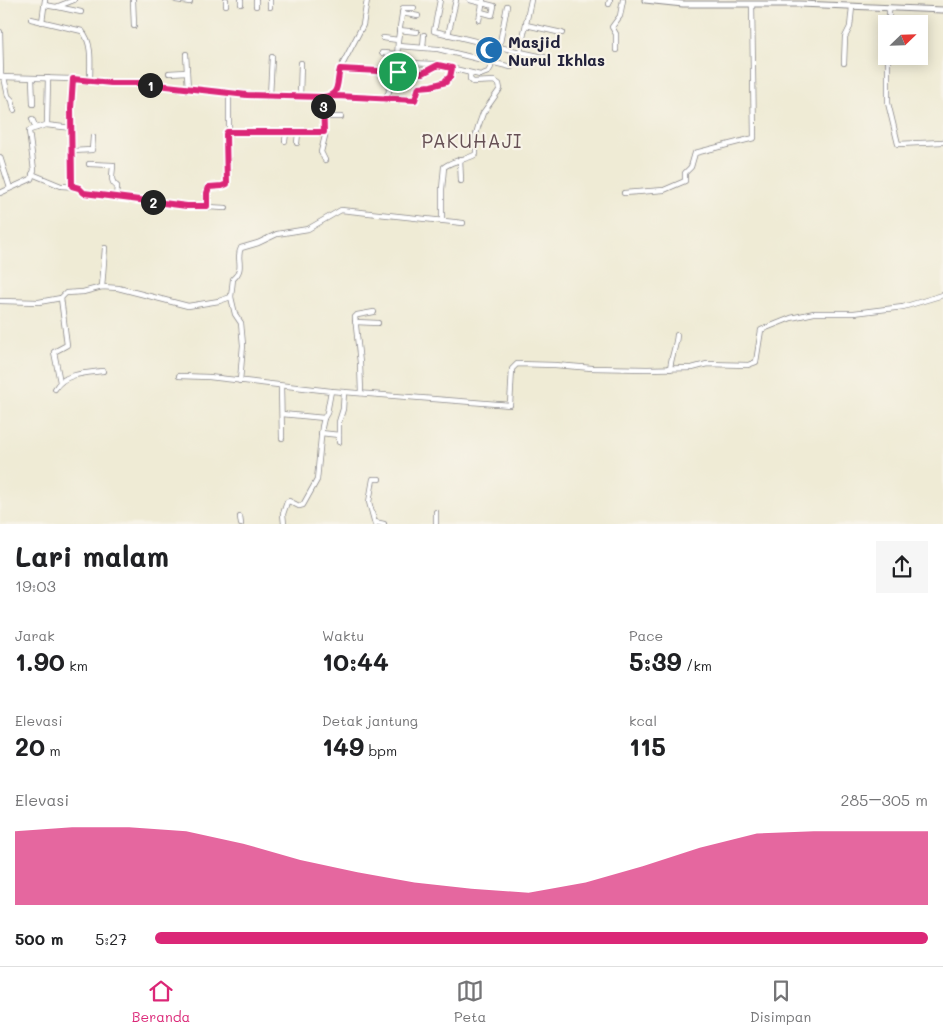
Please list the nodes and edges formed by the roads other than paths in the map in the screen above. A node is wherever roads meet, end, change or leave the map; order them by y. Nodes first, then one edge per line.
1 (74, 0) edge
2 (132, 0) edge
3 (176, 0) edge
4 (190, 0) edge
5 (256, 0) edge
6 (270, 0) edge
7 (367, 0) edge
8 (440, 0) edge
9 (456, 0) edge
10 (470, 0) edge
11 (531, 0) edge
12 (622, 0) edge
13 (645, 0) edge
14 (836, 0) edge
15 (867, 0) edge
16 (652, 1) edge
17 (45, 2) edge
18 (483, 2) edge
19 (688, 2) edge
20 (812, 2) edge
21 (752, 5) junction
22 (256, 6) dead end
23 (270, 6) dead end
24 (507, 6) dead end
25 (837, 6) junction
26 (56, 7) junction
27 (852, 7) junction
28 (867, 7) junction
29 (889, 9) junction
30 (943, 10) edge
31 (81, 12) dead end
32 (481, 12) junction
33 (402, 13) junction
34 (889, 15) edge
35 (31, 19) dead end
36 (479, 20) dead end
37 (42, 22) junction
38 (526, 25) junction
39 (134, 26) dead end
40 (399, 30) junction
41 (0, 32) edge
42 (417, 32) dead end
43 (562, 33) dead end
44 (424, 35) dead end
45 (448, 35) junction
46 (383, 38) dead end
47 (398, 40) junction
48 (398, 46) junction
49 (423, 47) junction
50 (497, 48) junction
51 (616, 50) dead end
52 (520, 52) junction
53 (382, 53) dead end
54 (186, 54) dead end
55 (388, 54) junction
56 (398, 54) junction
57 (272, 58) dead end
58 (548, 58) dead end
59 (388, 62) junction
60 (398, 62) junction
61 (492, 62) junction
62 (844, 63) dead end
63 (302, 64) dead end
64 (438, 65) junction
65 (888, 65) edge
66 (511, 67) dead end
67 (452, 68) junction
68 (340, 69) junction
69 (187, 72) junction
70 (388, 72) junction
71 (169, 73) dead end
72 (470, 73) junction
73 (2, 77) edge
74 (48, 78) junction
75 (32, 79) junction
76 (73, 79) junction
77 (90, 80) junction
78 (188, 89) junction
79 (229, 93) junction
80 (270, 96) junction
81 (300, 97) junction
82 (323, 97) junction
83 (330, 97) junction
84 (384, 99) junction
85 (33, 104) dead end
86 (14, 110) dead end
87 (324, 117) junction
88 (341, 117) dead end
89 (32, 119) dead end
90 (46, 125) junction
91 (36, 128) junction
92 (72, 128) junction
93 (229, 132) junction
94 (324, 132) junction
95 (286, 133) junction
96 (298, 133) junction
97 (94, 137) dead end
98 (285, 141) dead end
99 (943, 142) edge
100 (297, 143) dead end
101 (72, 152) junction
102 (0, 157) edge
103 (460, 158) junction
104 (325, 160) dead end
105 (89, 164) dead end
106 (32, 174) junction
107 (461, 181) dead end
108 (72, 186) junction
109 (10, 188) junction
110 (0, 193) edge
111 (624, 193) dead end
112 (116, 198) junction
113 (166, 203) junction
114 (187, 206) junction
115 (207, 206) junction
116 (226, 208) dead end
117 (166, 210) dead end
118 (186, 212) dead end
119 (442, 220) junction
120 (463, 223) dead end
121 (105, 248) dead end
122 (102, 288) junction
123 (943, 295) edge
124 (231, 297) junction
125 (61, 298) junction
126 (0, 301) edge
127 (374, 312) dead end
128 (355, 322) junction
129 (378, 323) dead end
130 (677, 335) dead end
131 (670, 369) junction
132 (103, 371) dead end
133 (179, 376) dead end
134 (240, 381) junction
135 (60, 382) junction
136 (281, 386) junction
137 (55, 389) dead end
138 (331, 391) junction
139 (344, 392) junction
140 (361, 394) junction
141 (282, 414) junction
142 (324, 418) junction
143 (321, 433) junction
144 (339, 435) junction
145 (282, 438) dead end
146 (339, 442) dead end
147 (379, 479) dead end
148 (436, 512) dead end
149 (240, 517) dead end
150 (375, 523) edge
151 (241, 524) edge
152 (284, 524) edge
153 (384, 524) edge
154 (436, 524) edge

1 - 26 street
2 - 39 street
3 - 4 street
5 - 22 street
6 - 23 street
7 - 68 street
8 - 45 street
9 - 45 street
10 - 18 street
11 - 38 street
12 - 51 street
13 - 16 street
14 - 25 street
15 - 28 street
16 - 19 street
17 - 26 street
17 - 37 street
18 - 32 street
18 - 32 street
19 - 21 street
20 - 21 street
20 - 25 street
21 - 111 street
24 - 50 street
25 - 27 street
26 - 31 street
27 - 28 street
27 - 62 street
28 - 29 street
29 - 30 street
29 - 34 street
32 - 36 street
33 - 33 street
33 - 40 street
35 - 37 street
37 - 77 street
38 - 43 street
38 - 52 street
40 - 42 street
40 - 47 street
41 - 73 street
44 - 49 street
45 - 50 street
46 - 47 street
47 - 48 street
48 - 49 street
48 - 56 street
49 - 61 street
50 - 52 street
50 - 61 street
52 - 58 street
53 - 55 street
54 - 69 street
55 - 56 street
55 - 59 street
56 - 60 street
57 - 80 street
59 - 60 street
59 - 70 street
60 - 64 street
61 - 66 street
61 - 72 street
63 - 81 street
64 - 67 street
64 - 70 street
65 - 99 street
67 - 72 street
67 - 84 street
68 - 70 street
68 - 83 street
69 - 71 street
69 - 78 street
70 - 84 street
72 - 103 street
73 - 75 street
73 - 86 street
74 - 75 street
74 - 76 street
74 - 90 street
75 - 85 street
76 - 77 street
76 - 92 street
77 - 78 street
78 - 79 street
79 - 80 street
79 - 93 street
80 - 81 street
81 - 82 street
82 - 83 street
82 - 87 street
83 - 84 street
87 - 88 street
87 - 94 street
89 - 91 street
90 - 91 street
90 - 92 street
91 - 106 street
92 - 101 street
93 - 95 street
93 - 115 street
94 - 96 street
94 - 104 street
95 - 96 street
95 - 98 street
96 - 100 street
97 - 101 street
101 - 108 street
102 - 109 street
103 - 107 street
103 - 119 street
105 - 112 street
106 - 108 street
106 - 109 street
108 - 112 street
109 - 110 street
112 - 113 street
113 - 114 street
113 - 117 street
114 - 115 street
114 - 118 street
115 - 116 street
119 - 120 street
119 - 124 street
121 - 122 street
122 - 124 street
122 - 125 street
123 - 131 street
124 - 134 street
125 - 126 street
125 - 135 street
127 - 128 street
128 - 129 street
128 - 140 street
130 - 131 street
131 - 140 street
132 - 135 street
133 - 134 street
134 - 136 street
135 - 137 street
136 - 138 street
136 - 141 street
138 - 139 street
138 - 142 street
139 - 140 street
139 - 144 street
141 - 142 street
141 - 145 street
142 - 143 street
143 - 144 street
143 - 152 street
144 - 146 street
147 - 150 street
148 - 154 street
149 - 151 street
150 - 153 street

